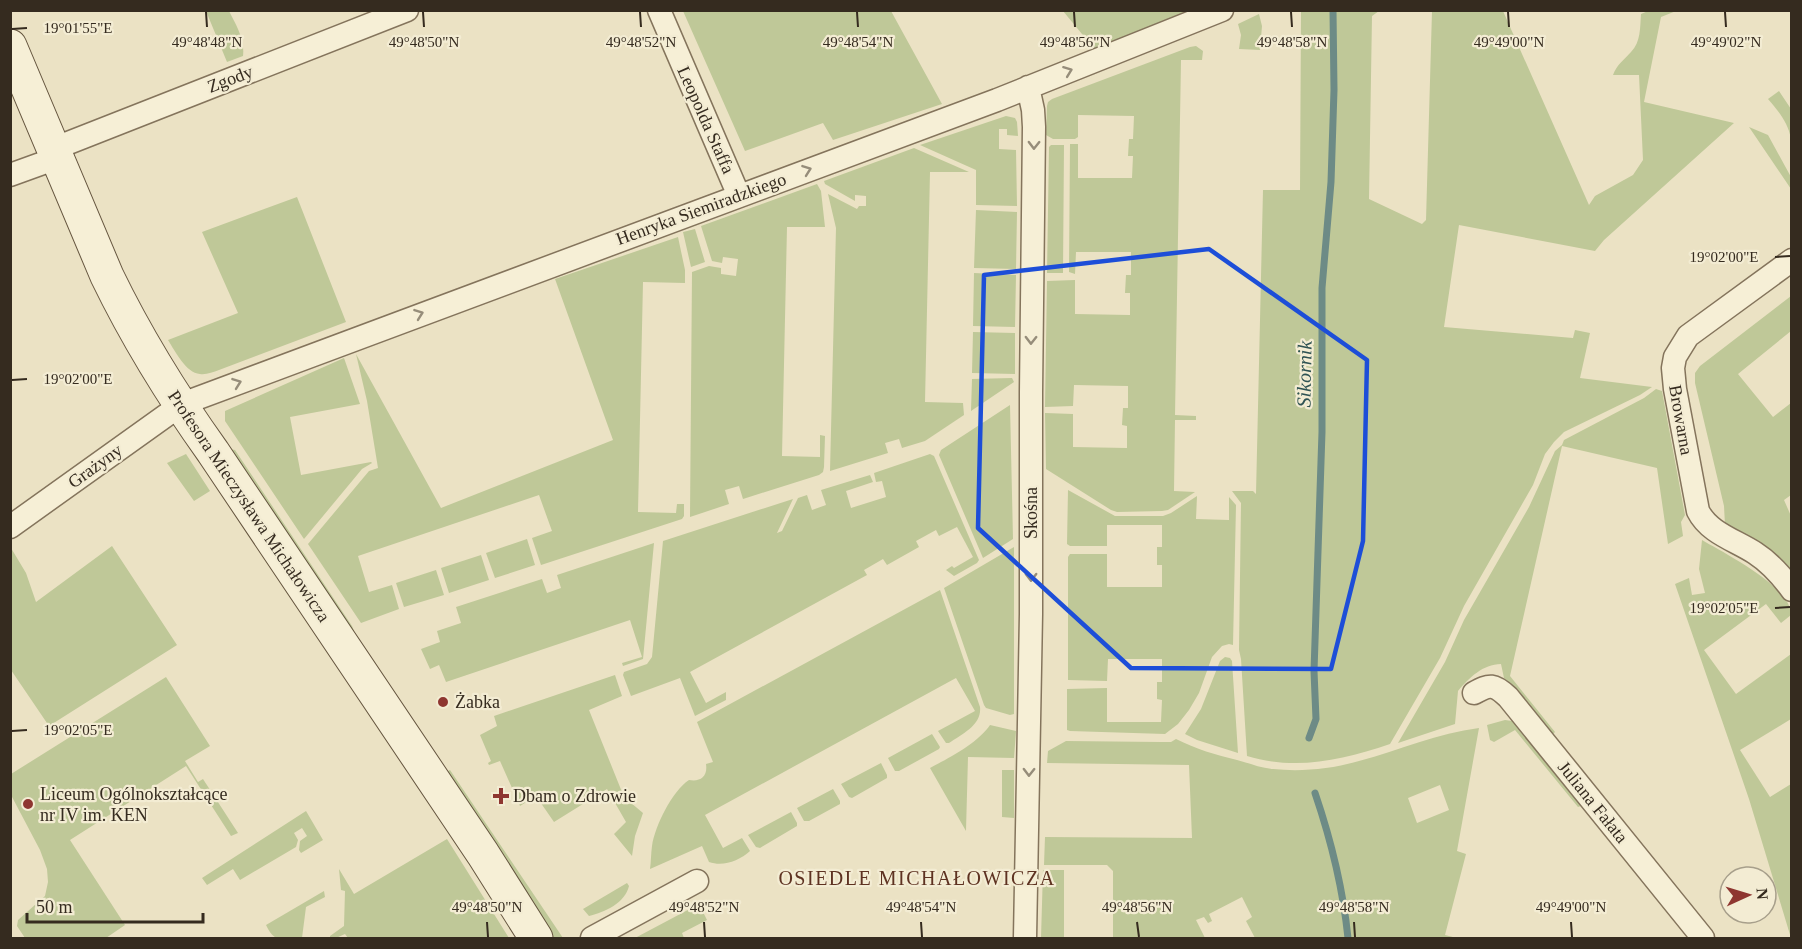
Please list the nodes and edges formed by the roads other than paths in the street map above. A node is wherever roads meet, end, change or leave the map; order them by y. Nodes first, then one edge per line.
1 (407, 10) edge
2 (659, 10) edge
3 (1222, 10) edge
4 (10, 46) edge
5 (1028, 87) junction
6 (55, 154) junction
7 (10, 175) edge
8 (739, 196) junction
9 (1791, 260) edge
10 (180, 405) junction
11 (10, 527) edge
12 (1791, 590) edge
13 (1474, 693) dead end
14 (697, 881) dead end
15 (536, 939) edge
16 (592, 939) edge
17 (1025, 939) edge
18 (1703, 939) edge

1 - 6 street, Zgody
2 - 8 street, Leopolda Staffa
5 -> 3 street, Henryka Siemiradzkiego
4 - 6 street, Profesora Mieczysława Michałowicza
8 -> 5 street, Henryka Siemiradzkiego
5 -> 17 street, Skośna
6 - 7 street, Zgody
6 - 10 street, Profesora Mieczysława Michałowicza
10 -> 8 street, Henryka Siemiradzkiego
9 - 12 street, Browarna
10 - 11 street, Grażyny
10 - 15 street, Profesora Mieczysława Michałowicza
13 - 18 street, Juliana Fałata
14 - 16 street

